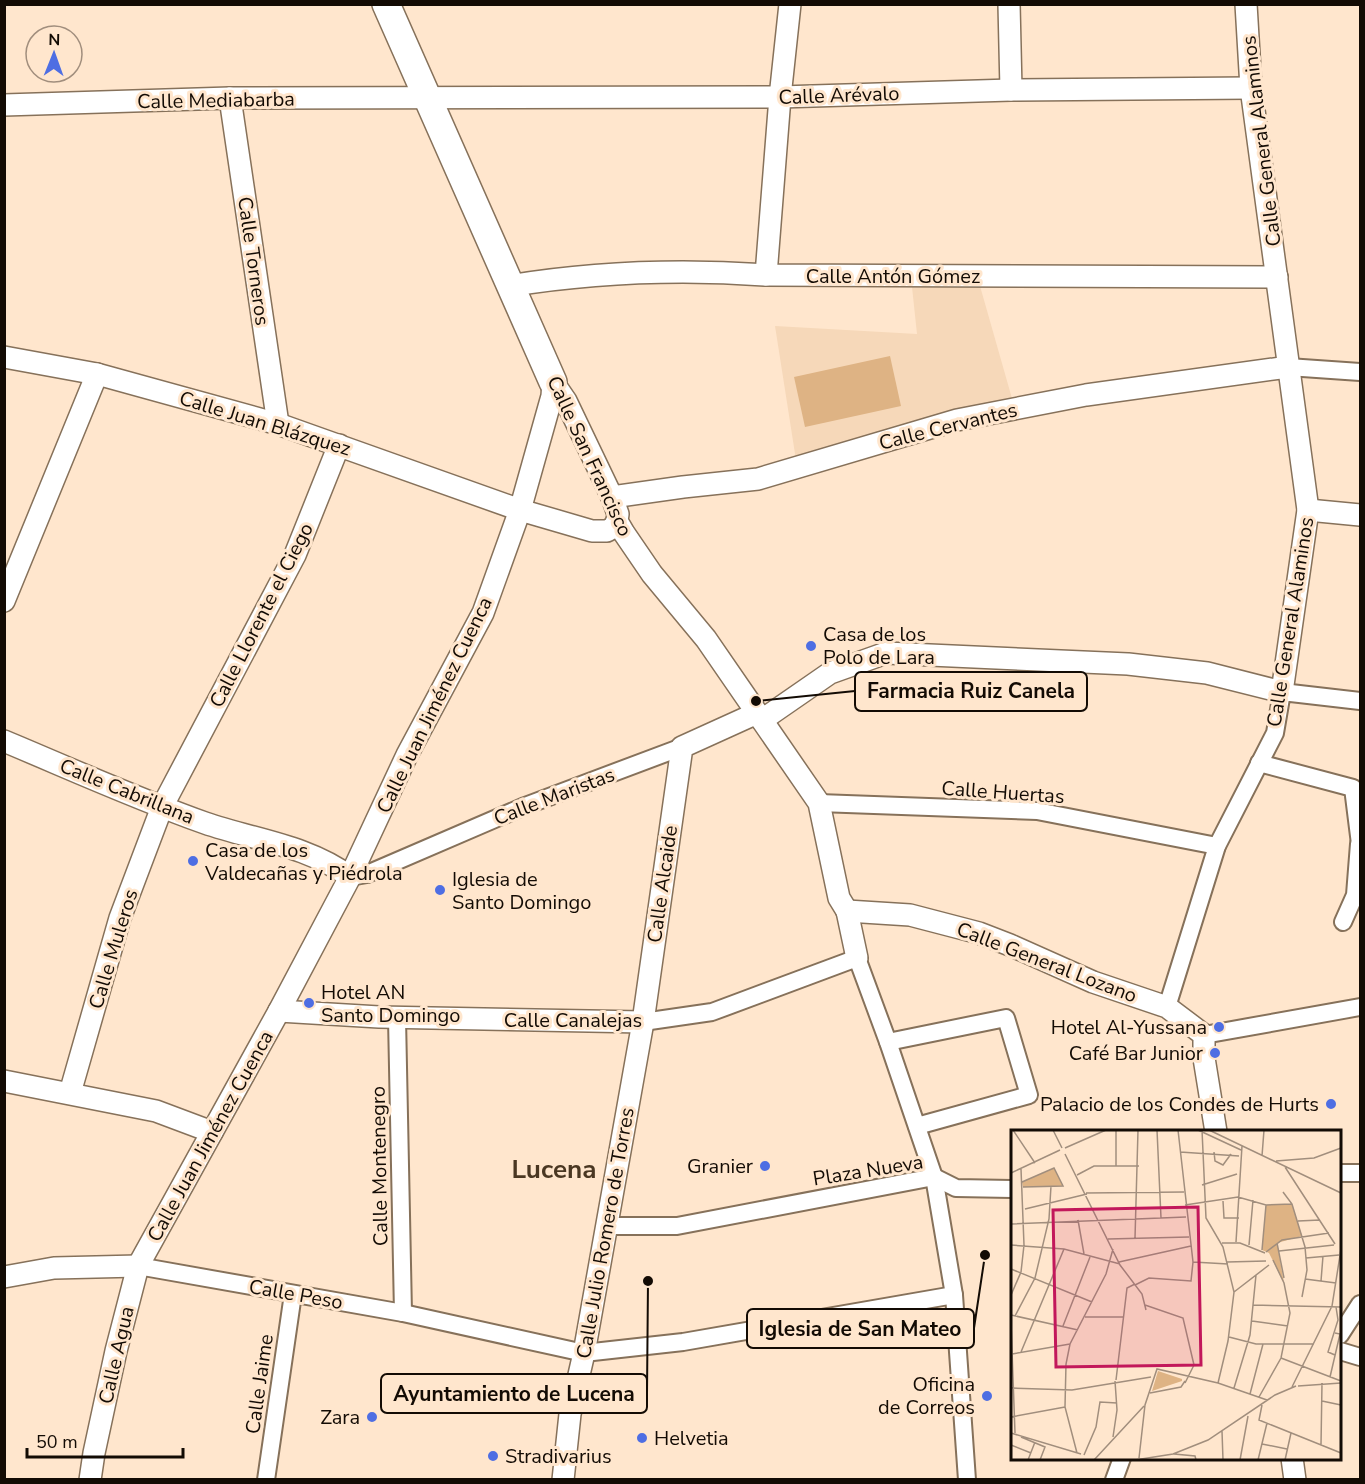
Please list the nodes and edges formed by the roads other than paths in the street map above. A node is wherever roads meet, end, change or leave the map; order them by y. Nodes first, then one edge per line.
1 (386, 4) edge
2 (790, 4) edge
3 (1009, 4) edge
4 (1246, 4) edge
5 (1251, 88) junction
6 (1011, 90) junction
7 (428, 97) junction
8 (780, 97) junction
9 (230, 98) junction
10 (4, 105) edge
11 (766, 275) junction
12 (1277, 277) junction
13 (510, 286) junction
14 (4, 357) edge
15 (1288, 367) junction
16 (1360, 372) edge
17 (97, 374) junction
18 (553, 382) junction
19 (278, 424) junction
20 (339, 445) junction
21 (612, 497) junction
22 (520, 510) junction
23 (1308, 510) junction
24 (1360, 515) edge
25 (617, 521) junction
26 (4, 601) edge
27 (1282, 692) junction
28 (1360, 701) edge
29 (759, 717) junction
30 (4, 741) edge
31 (682, 747) junction
32 (1259, 763) junction
33 (819, 803) junction
34 (162, 807) junction
35 (1360, 844) edge
36 (1217, 846) junction
37 (350, 877) junction
38 (848, 911) junction
39 (1343, 922) dead end
40 (857, 958) junction
41 (1167, 1007) junction
42 (1360, 1007) edge
43 (279, 1011) junction
44 (397, 1018) junction
45 (643, 1022) junction
46 (1204, 1035) junction
47 (888, 1042) junction
48 (4, 1082) edge
49 (70, 1093) junction
50 (917, 1126) junction
51 (1216, 1130) edge
52 (212, 1132) junction
53 (1341, 1173) edge
54 (1360, 1173) edge
55 (934, 1177) junction
56 (1011, 1189) edge
57 (607, 1226) junction
58 (138, 1266) junction
59 (4, 1276) edge
60 (292, 1294) junction
61 (954, 1295) junction
62 (1360, 1304) edge
63 (404, 1313) junction
64 (1341, 1333) edge
65 (1341, 1351) edge
66 (584, 1353) junction
67 (1360, 1357) edge
68 (1121, 1460) edge
69 (1292, 1460) edge
70 (90, 1479) edge
71 (266, 1479) edge
72 (563, 1479) edge
73 (967, 1479) edge
74 (1114, 1479) edge
75 (1295, 1479) edge

1 - 7 street, Calle San Francisco
2 - 8 street
3 - 6 street
4 - 5 street, Calle General Alaminos
5 - 6 street, Calle Arévalo
5 - 12 street, Calle General Alaminos
6 - 8 street, Calle Arévalo
7 - 8 street, Calle Arévalo
7 - 9 street, Calle Mediabarba
7 - 13 street, Calle San Francisco
8 - 11 street
9 - 10 street, Calle Mediabarba
9 - 19 street, Calle Torneros
11 - 12 street, Calle Antón Gómez
11 - 13 street, Calle Antón Gómez
12 - 15 street, Calle General Alaminos
13 - 18 street, Calle San Francisco
14 - 17 street, Calle Juan Blázquez
15 - 16 street
15 - 21 street, Calle Cervantes
15 - 23 street, Calle General Alaminos
17 - 19 street, Calle Juan Blázquez
17 - 26 street
18 - 21 street, Calle San Francisco
18 - 22 street, Calle Juan Jiménez Cuenca
19 - 20 street, Calle Juan Blázquez
20 - 22 street, Calle Juan Blázquez
20 - 34 street, Calle Llorente el Ciego
21 - 25 street, Calle San Francisco
22 - 25 street, Calle Juan Blázquez
22 - 37 street, Calle Juan Jiménez Cuenca
23 - 24 street
23 - 27 street, Calle General Alaminos
25 - 29 street, Calle San Francisco
27 - 28 street
27 - 29 street, Calle Maristas
27 - 32 street, Calle General Alaminos
29 - 31 street, Calle Maristas
29 - 33 street, Calle San Francisco
30 - 34 street, Calle Cabrillana
31 - 37 street, Calle Maristas
31 - 45 street, Calle Alcaide
32 - 35 street
32 - 36 street, Calle General Alaminos
33 - 36 street, Calle Huertas
33 - 38 street, Calle San Francisco
34 - 37 street, Calle Cabrillana
34 - 49 street, Calle Muleros
35 - 39 street
36 - 41 street, Calle General Alaminos
37 - 43 street, Calle Juan Jiménez Cuenca
38 - 40 street, Calle San Francisco
38 - 41 street, Calle General Lozano
40 - 45 street, Calle Canalejas
40 - 47 street
41 - 46 street, Calle General Lozano
42 - 46 street
43 - 44 street, Calle Canalejas
43 - 52 street, Calle Juan Jiménez Cuenca
44 - 45 street, Calle Canalejas
44 - 63 street, Calle Montenegro
45 - 57 street, Calle Julio Romero de Torres
46 - 51 street
47 - 50 street
47 - 50 street
48 - 49 street
49 - 52 street
50 - 55 street
52 - 58 street, Calle Juan Jiménez Cuenca
53 - 54 street
55 - 56 street
55 - 57 street, Plaza Nueva
55 - 61 street, Plaza Nueva
57 - 66 street, Calle Julio Romero de Torres
58 - 59 street, Calle Peso
58 - 60 street, Calle Peso
58 - 70 street, Calle Agua
60 - 63 street, Calle Peso
60 - 71 street, Calle Jaime
61 - 66 street
61 - 73 street, Plaza Nueva
62 - 64 street
63 - 66 street, Calle Peso
65 - 67 street
66 - 72 street, Calle Julio Romero de Torres
68 - 74 street
69 - 75 street

